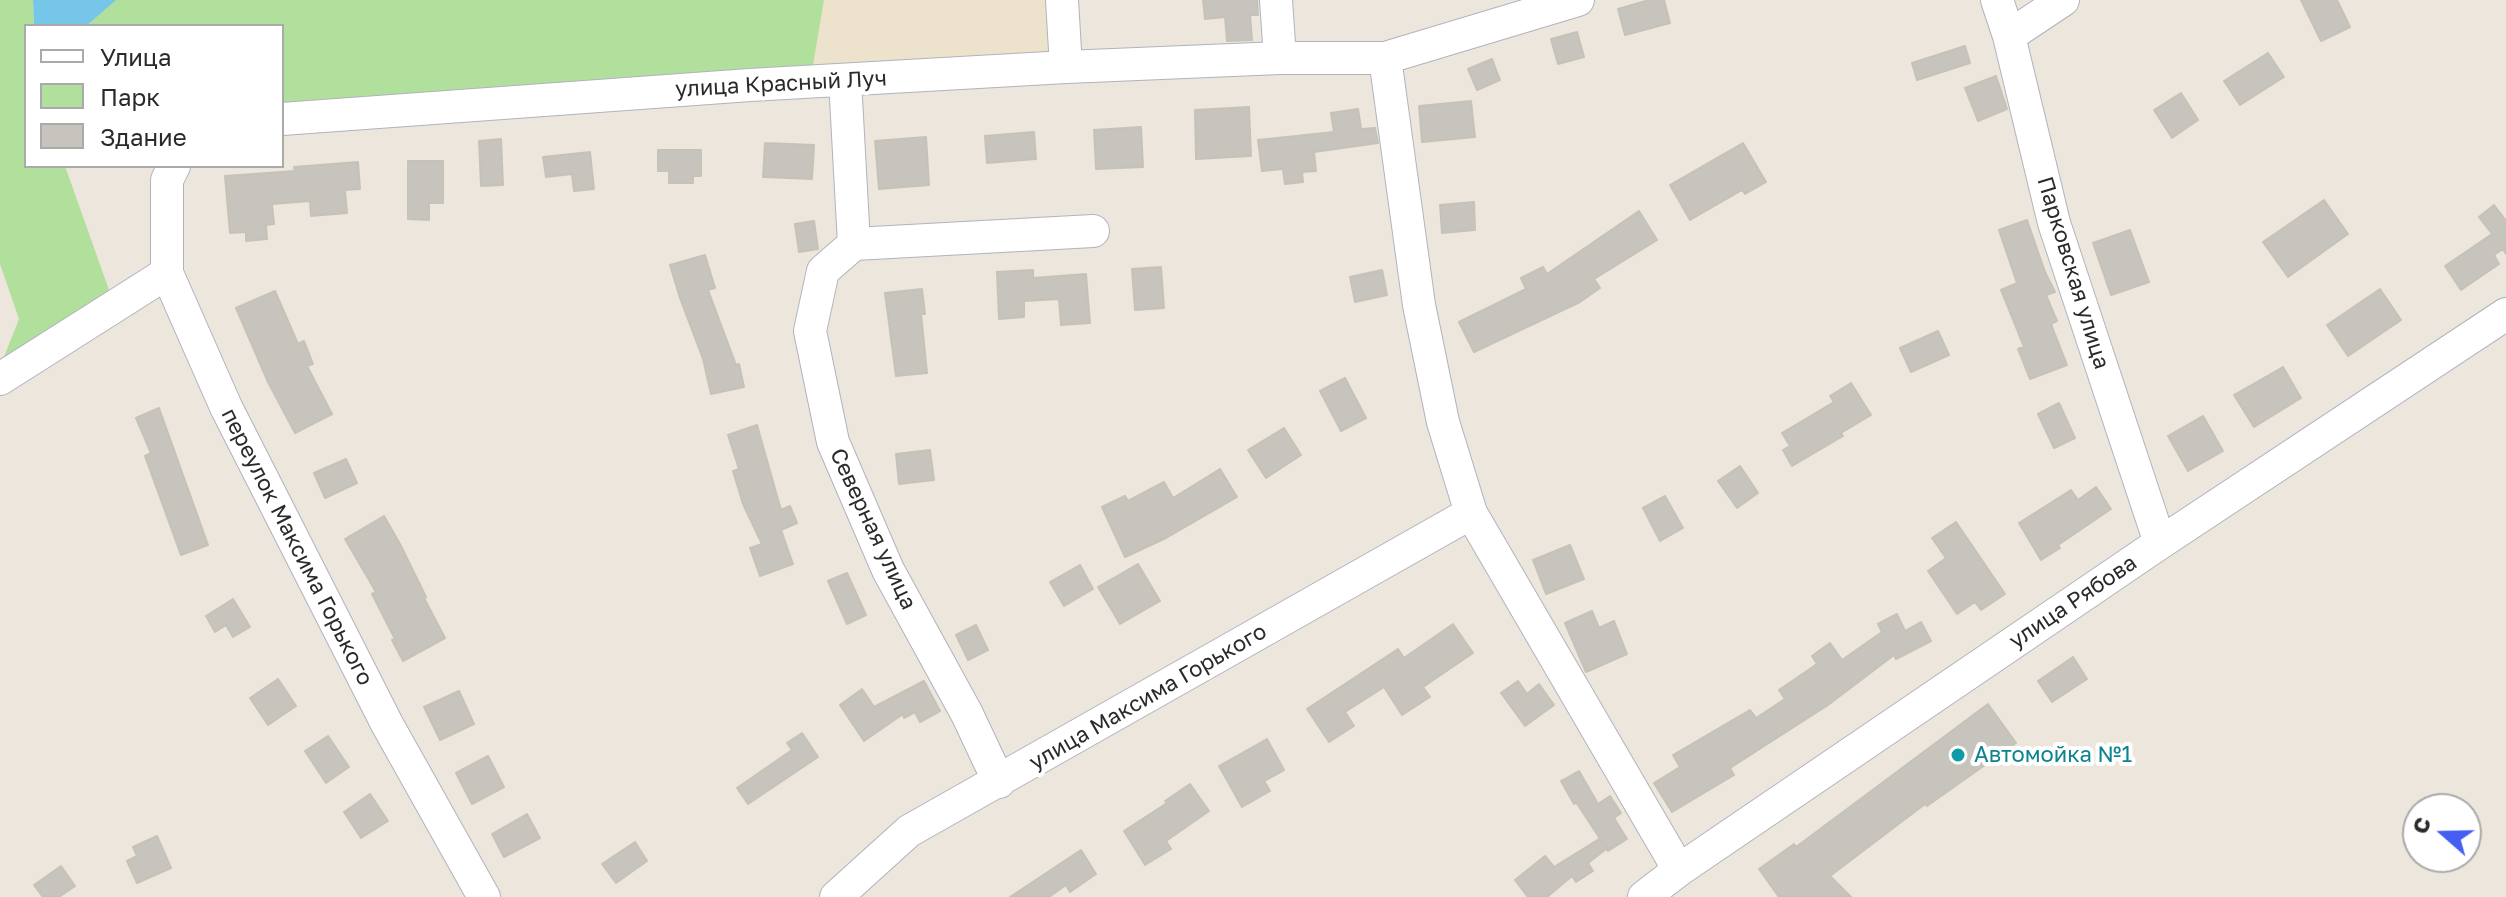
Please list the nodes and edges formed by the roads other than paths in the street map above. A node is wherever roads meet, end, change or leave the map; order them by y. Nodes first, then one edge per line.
1 (1062, 0) edge
2 (1276, 0) edge
3 (1578, 0) edge
4 (1997, 0) edge
5 (2063, 0) edge
6 (2009, 36) junction
7 (1280, 58) junction
8 (1385, 58) junction
9 (1066, 67) junction
10 (845, 80) junction
11 (284, 119) edge
12 (171, 173) edge
13 (1093, 231) dead end
14 (854, 244) junction
15 (167, 273) junction
16 (2506, 314) edge
17 (0, 379) edge
18 (1471, 513) junction
19 (2160, 543) junction
20 (999, 782) junction
21 (1679, 870) junction
22 (484, 897) edge
23 (836, 897) edge
24 (1644, 897) edge

1 - 9 street
2 - 7 street
3 - 8 street, улица Красный Луч
4 - 6 street, Парковская улица
5 - 6 street
6 - 19 street, Парковская улица
7 - 8 street, улица Красный Луч
7 - 9 street, улица Красный Луч
8 - 18 street
9 - 10 street, улица Красный Луч
10 - 11 street, улица Красный Луч
10 - 14 street
12 - 15 street, переулок Максима Горького
13 - 14 street
14 - 20 street, Северная улица
15 - 17 street
15 - 22 street, переулок Максима Горького
16 - 19 street, улица Рябова
18 - 20 street, улица Максима Горького
18 - 21 street
19 - 21 street, улица Рябова
20 - 23 street, улица Максима Горького
21 - 24 street, улица Рябова

